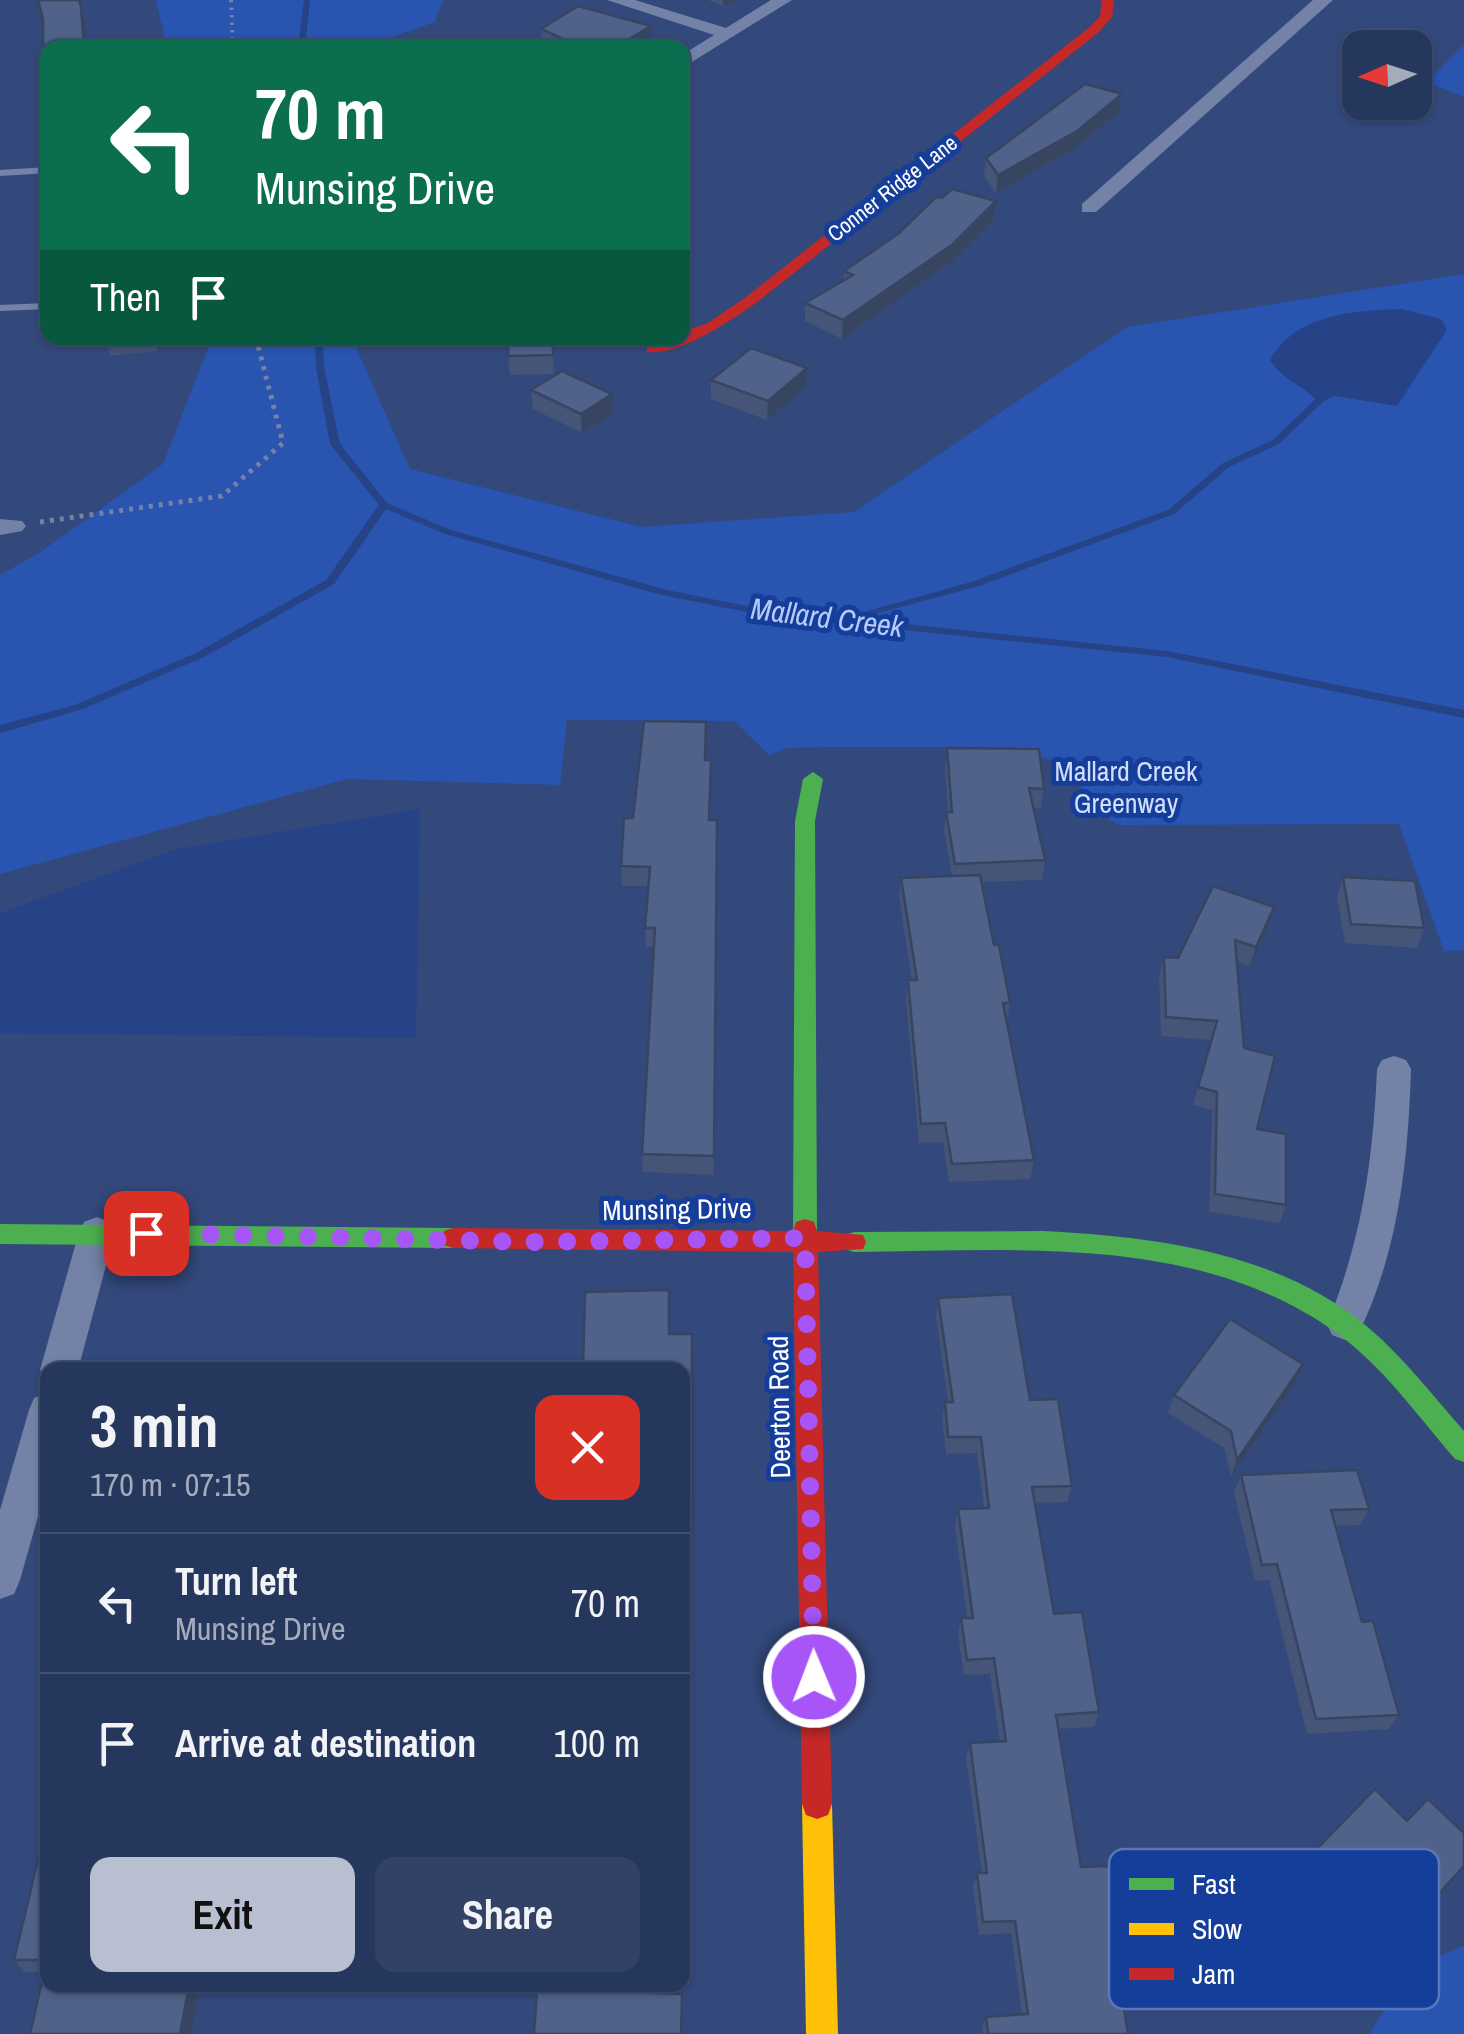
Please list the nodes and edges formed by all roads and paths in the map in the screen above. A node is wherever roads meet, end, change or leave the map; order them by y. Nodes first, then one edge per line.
1 (232, 0) edge
2 (616, 0) edge
3 (783, 0) edge
4 (1108, 0) edge
5 (1324, 0) edge
6 (728, 34) junction
7 (232, 40) edge
8 (690, 57) edge
9 (40, 170) edge
10 (0, 173) edge
11 (1089, 208) dead end
12 (40, 306) edge
13 (0, 308) edge
14 (690, 335) edge
15 (258, 345) edge
16 (663, 345) edge
17 (652, 349) dead end
18 (6, 527) edge
19 (813, 779) dead end
20 (1394, 1069) dead end
21 (97, 1232) junction
22 (0, 1234) edge
23 (805, 1238) junction
24 (1345, 1324) junction
25 (60, 1362) edge
26 (40, 1438) edge
27 (1464, 1450) edge
28 (0, 1580) edge
29 (822, 2034) edge

1 - 7 path
2 - 6 street
3 - 6 street
4 - 14 street, Conner Ridge Lane
5 - 11 street
6 - 8 street
9 - 10 lane
12 - 13 lane
15 - 18 path
16 - 17 street, Conner Ridge Lane
19 - 23 street, Deerton Road
20 - 24 street
21 - 22 street, Munsing Drive
21 - 23 street, Munsing Drive
21 - 25 street
23 - 24 street, Munsing Drive
23 - 29 street, Deerton Road
24 - 27 street, Munsing Drive
26 - 28 street

